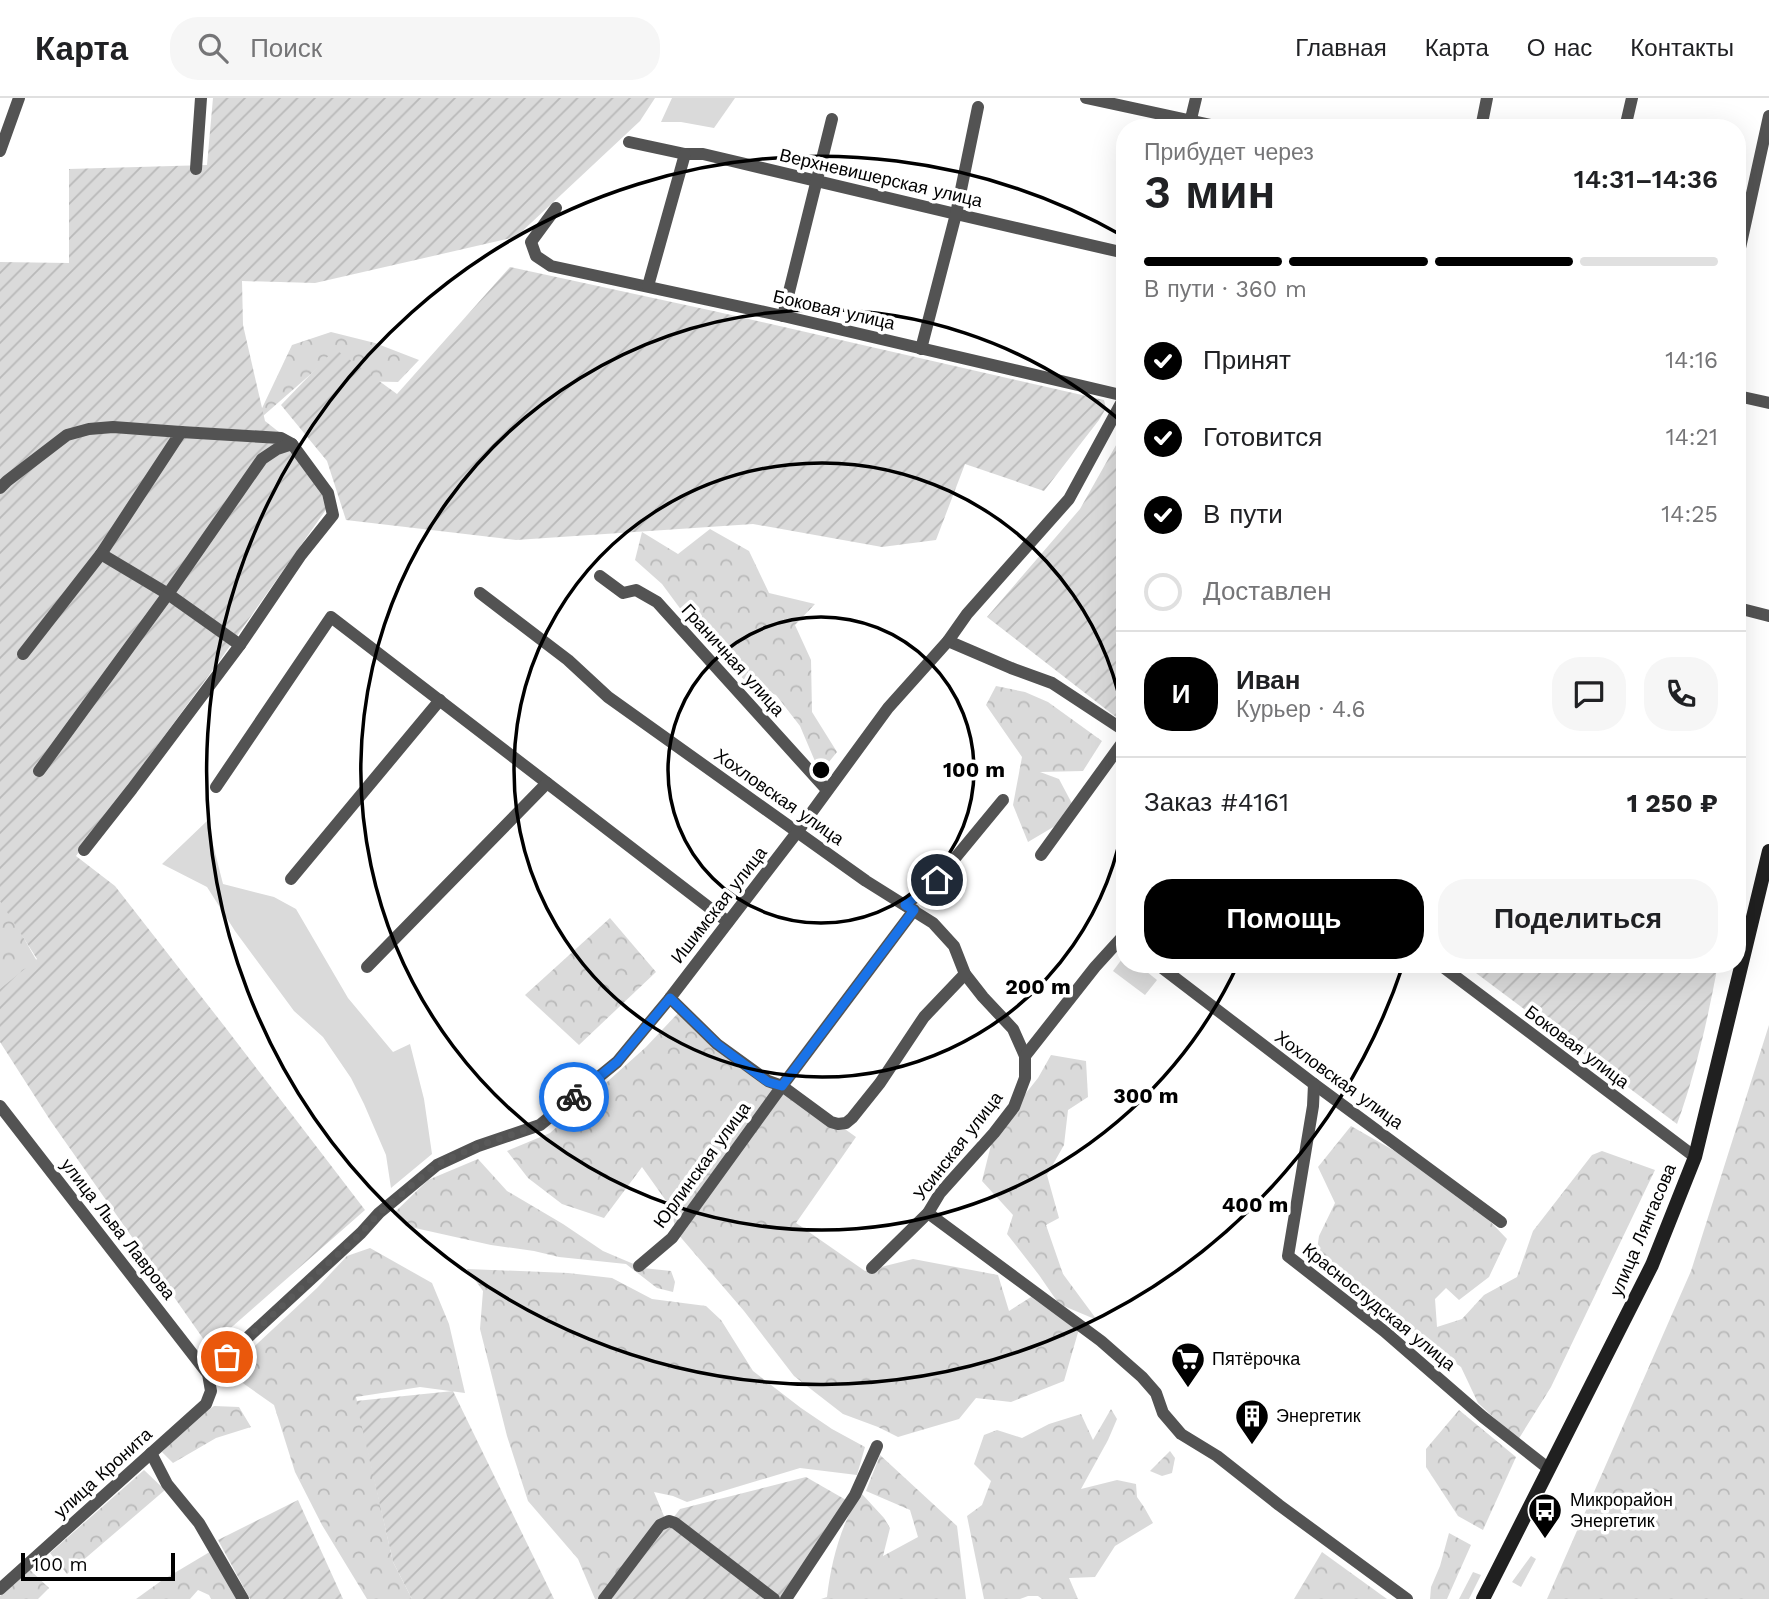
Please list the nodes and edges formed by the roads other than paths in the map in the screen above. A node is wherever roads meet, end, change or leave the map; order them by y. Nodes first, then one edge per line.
1 (19, 98) edge
2 (201, 98) edge
3 (1086, 98) edge
4 (1196, 98) edge
5 (1487, 98) edge
6 (1632, 98) edge
7 (978, 107) dead end
8 (1769, 116) edge
9 (832, 119) dead end
10 (1170, 119) edge
11 (1191, 119) edge
12 (1483, 119) edge
13 (1627, 119) edge
14 (629, 142) dead end
15 (0, 151) edge
16 (685, 154) junction
17 (196, 169) dead end
18 (818, 181) junction
19 (556, 208) dead end
20 (956, 214) junction
21 (1746, 221) edge
22 (1116, 251) edge
23 (648, 286) junction
24 (783, 316) junction
25 (921, 349) junction
26 (1116, 394) edge
27 (1746, 398) edge
28 (1769, 403) edge
29 (1116, 415) edge
30 (181, 432) junction
31 (292, 444) junction
32 (0, 488) edge
33 (101, 554) junction
34 (600, 576) dead end
35 (480, 593) dead end
36 (168, 594) junction
37 (1746, 610) edge
38 (1769, 616) edge
39 (948, 641) junction
40 (240, 645) junction
41 (23, 654) dead end
42 (440, 700) junction
43 (1116, 725) edge
44 (1116, 751) edge
45 (39, 771) dead end
46 (547, 783) junction
47 (216, 788) dead end
48 (827, 790) junction
49 (1003, 800) dead end
50 (798, 831) junction
51 (84, 850) dead end
52 (1041, 855) dead end
53 (1768, 860) edge
54 (291, 879) dead end
55 (909, 907) junction
56 (728, 922) junction
57 (1116, 944) edge
58 (1746, 950) edge
59 (367, 967) dead end
60 (1169, 973) edge
61 (1451, 973) edge
62 (1740, 973) edge
63 (965, 974) junction
64 (670, 998) junction
65 (1025, 1056) junction
66 (1314, 1084) junction
67 (782, 1086) junction
68 (0, 1106) edge
69 (1695, 1157) junction
70 (928, 1213) junction
71 (1502, 1222) dead end
72 (639, 1266) dead end
73 (872, 1268) dead end
74 (208, 1374) junction
75 (877, 1446) dead end
76 (151, 1453) junction
77 (1549, 1469) junction
78 (0, 1589) edge
79 (243, 1599) edge
80 (604, 1599) edge
81 (774, 1599) edge
82 (786, 1599) edge
83 (1407, 1599) edge
84 (1483, 1599) edge

1 - 15 street
2 - 17 street
3 - 10 street
4 - 11 street
5 - 12 street
6 - 13 street
7 - 20 street
8 - 21 street
9 - 18 street
14 - 16 street, Верхневишерская улица
16 - 18 street, Верхневишерская улица
16 - 23 street
18 - 20 street, Верхневишерская улица
18 - 24 street
19 - 23 street, Боковая улица
20 - 22 street, Верхневишерская улица
20 - 25 street
23 - 24 street, Боковая улица
24 - 25 street, Боковая улица
25 - 26 street, Боковая улица
27 - 28 street
29 - 39 street, Ишимская улица
30 - 31 street
30 - 32 street
30 - 33 street
31 - 36 street
31 - 40 street
33 - 36 street
33 - 41 street
34 - 48 street, Граничная улица
35 - 50 street, Хохловская улица
36 - 40 street
36 - 45 street
37 - 38 street
39 - 43 street
39 - 48 street, Ишимская улица
40 - 51 street
42 - 46 street
42 - 47 street
42 - 54 street
44 - 52 street
46 - 56 street
46 - 59 street
48 - 50 street, Ишимская улица
49 - 55 street, Юрлинская улица
50 - 55 street, Хохловская улица
50 - 56 street, Ишимская улица
53 - 58 main road, улица Лянгасова
55 - 63 street, Хохловская улица
55 - 67 street, Юрлинская улица
56 - 64 street, Ишимская улица
57 - 65 street
60 - 66 street, Хохловская улица
61 - 69 street, Боковая улица
62 - 69 main road, улица Лянгасова
63 - 65 street, Хохловская улица
63 - 67 street
64 - 67 street
64 - 74 street, Ишимская улица
65 - 70 street, Усинская улица
66 - 71 street, Хохловская улица
66 - 77 street, Краснослудская улица
67 - 72 street, Юрлинская улица
68 - 74 street, улица Льва Лаврова
69 - 77 main road, улица Лянгасова
70 - 73 street, Усинская улица
70 - 83 street
74 - 76 street, улица Кронита
75 - 82 street
76 - 78 street, улица Кронита
76 - 79 street
77 - 84 main road, улица Лянгасова
80 - 81 street

